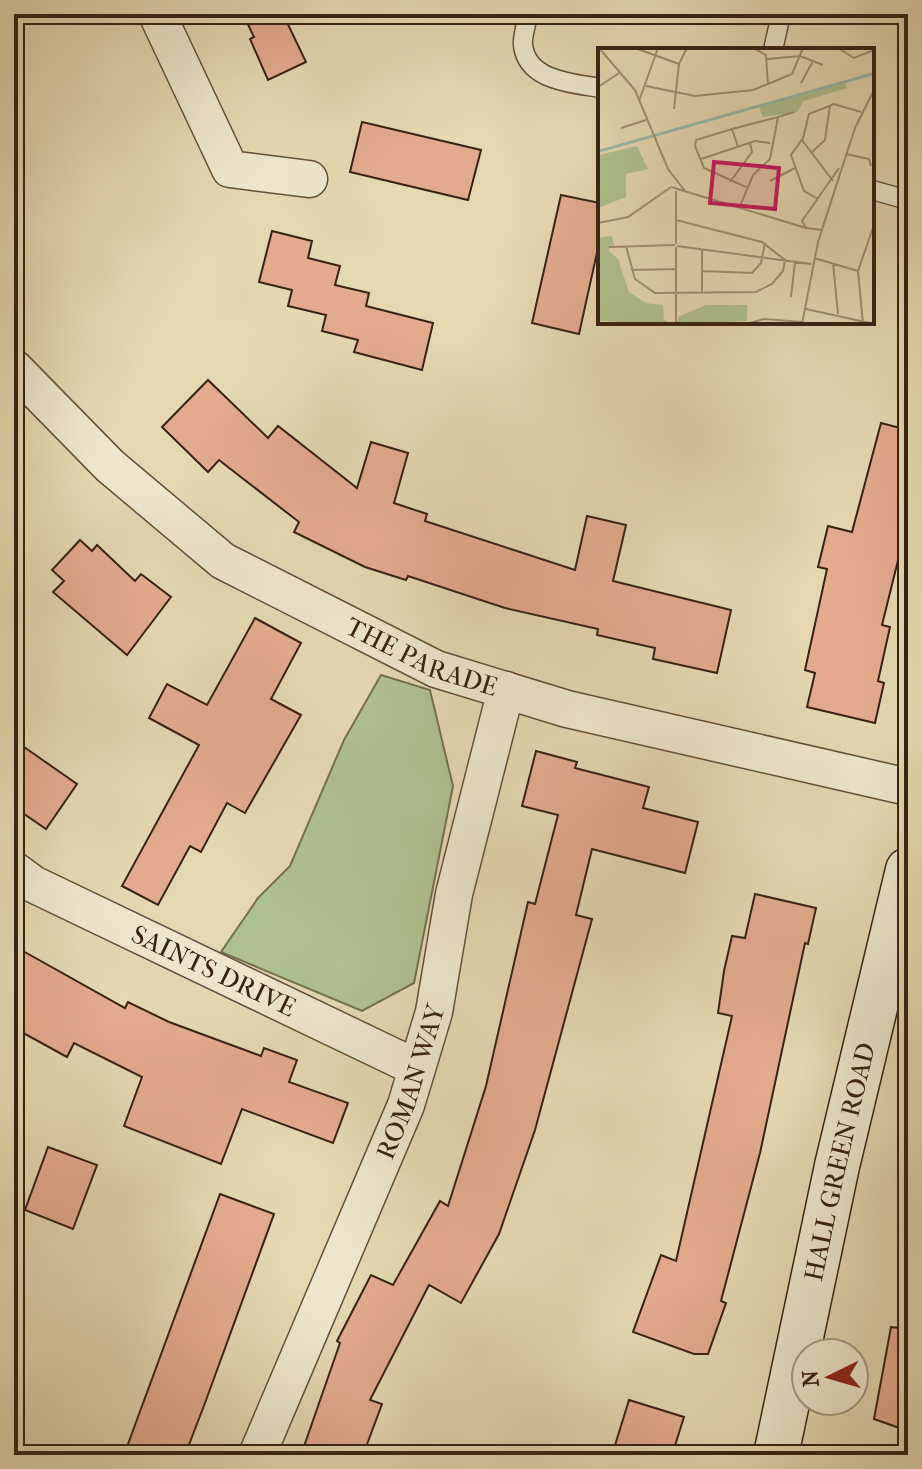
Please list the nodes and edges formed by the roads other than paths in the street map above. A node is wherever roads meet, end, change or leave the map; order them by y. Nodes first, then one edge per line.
1 (157, 14) edge
2 (528, 14) edge
3 (781, 14) edge
4 (773, 48) edge
5 (598, 88) edge
6 (309, 179) dead end
7 (874, 191) edge
8 (908, 200) edge
9 (14, 368) edge
10 (506, 690) junction
11 (908, 787) edge
12 (14, 870) edge
13 (908, 870) edge
14 (417, 1068) junction
15 (257, 1455) edge
16 (776, 1455) edge

1 - 6 street
2 - 5 lane
3 - 4 lane
7 - 8 lane
9 - 10 street, THE PARADE
10 - 11 street, THE PARADE
10 - 14 street, ROMAN WAY
12 - 14 street, SAINTS DRIVE
13 - 16 street, HALL GREEN ROAD
14 - 15 street, ROMAN WAY

